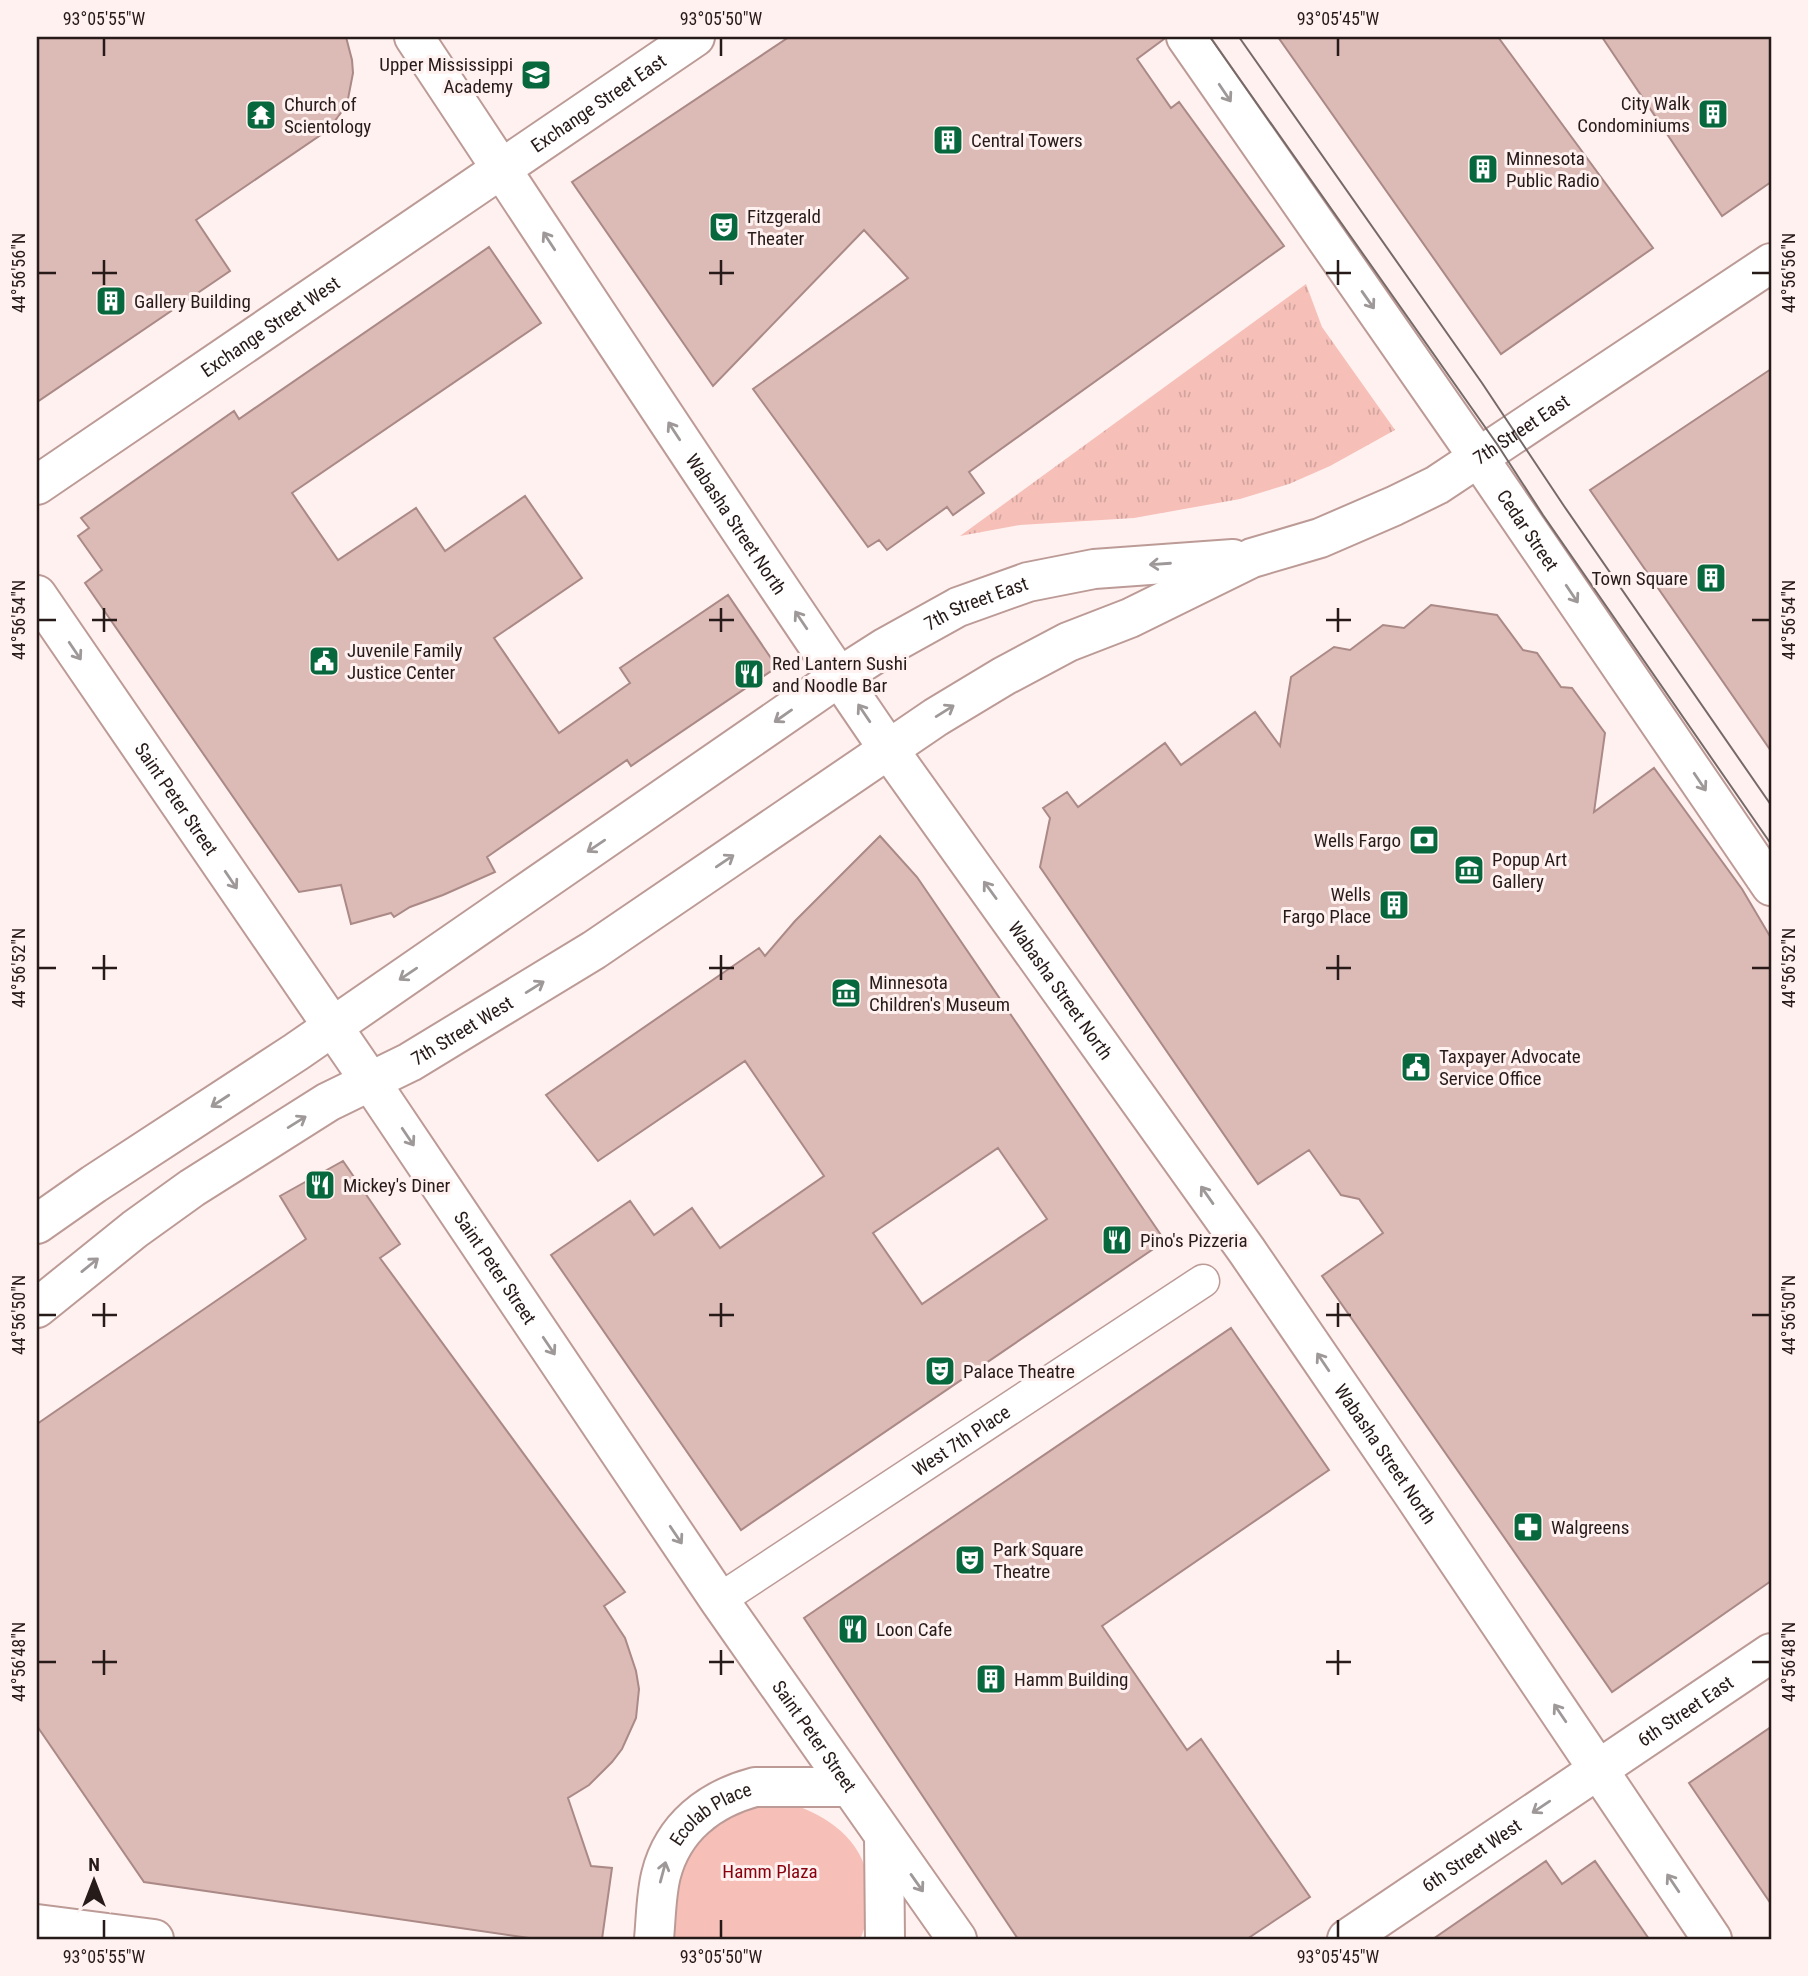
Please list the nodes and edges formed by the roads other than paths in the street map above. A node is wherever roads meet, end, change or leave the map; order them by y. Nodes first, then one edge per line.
1 (414, 37) edge
2 (695, 37) edge
3 (1186, 37) edge
4 (502, 169) junction
5 (1771, 263) edge
6 (1478, 457) junction
7 (37, 485) edge
8 (1252, 558) junction
9 (37, 595) edge
10 (839, 677) junction
11 (889, 750) junction
12 (1771, 886) edge
13 (332, 1027) junction
14 (370, 1081) junction
15 (37, 1224) edge
16 (1203, 1281) dead end
17 (37, 1308) edge
18 (719, 1600) junction
19 (1771, 1653) edge
20 (1598, 1770) junction
21 (850, 1787) junction
22 (884, 1837) junction
23 (37, 1924) edge
24 (883, 1934) edge
25 (154, 1939) edge
26 (654, 1939) edge
27 (957, 1939) edge
28 (1347, 1939) edge
29 (1712, 1939) edge

1 - 4 main road, Wabasha Street North
2 - 4 main road, Exchange Street East
3 -> 6 main road, Cedar Street
4 - 7 main road, Exchange Street West
10 -> 4 main road, Wabasha Street North
5 - 6 main road, 7th Street East
6 - 8 main road, 7th Street East
6 -> 12 main road, Cedar Street
8 -> 10 main road, 7th Street East
11 -> 8 main road, 7th Street East
9 -> 13 main road, Saint Peter Street
11 -> 10 main road, Wabasha Street North
10 -> 13 main road
14 -> 11 main road, 7th Street West
20 -> 11 main road, Wabasha Street North
13 - 14 main road, Saint Peter Street
13 -> 15 main road
17 -> 14 main road, 7th Street West
14 -> 18 main road, Saint Peter Street
16 - 18 street, West 7th Place
18 - 21 main road, Saint Peter Street
19 - 20 main road, 6th Street East
20 -> 28 main road, 6th Street West
29 -> 20 main road, Wabasha Street North
21 - 22 main road, Saint Peter Street
26 -> 21 main road, Ecolab Place
22 - 24 main road
22 -> 27 main road, Saint Peter Street
23 - 25 main road

